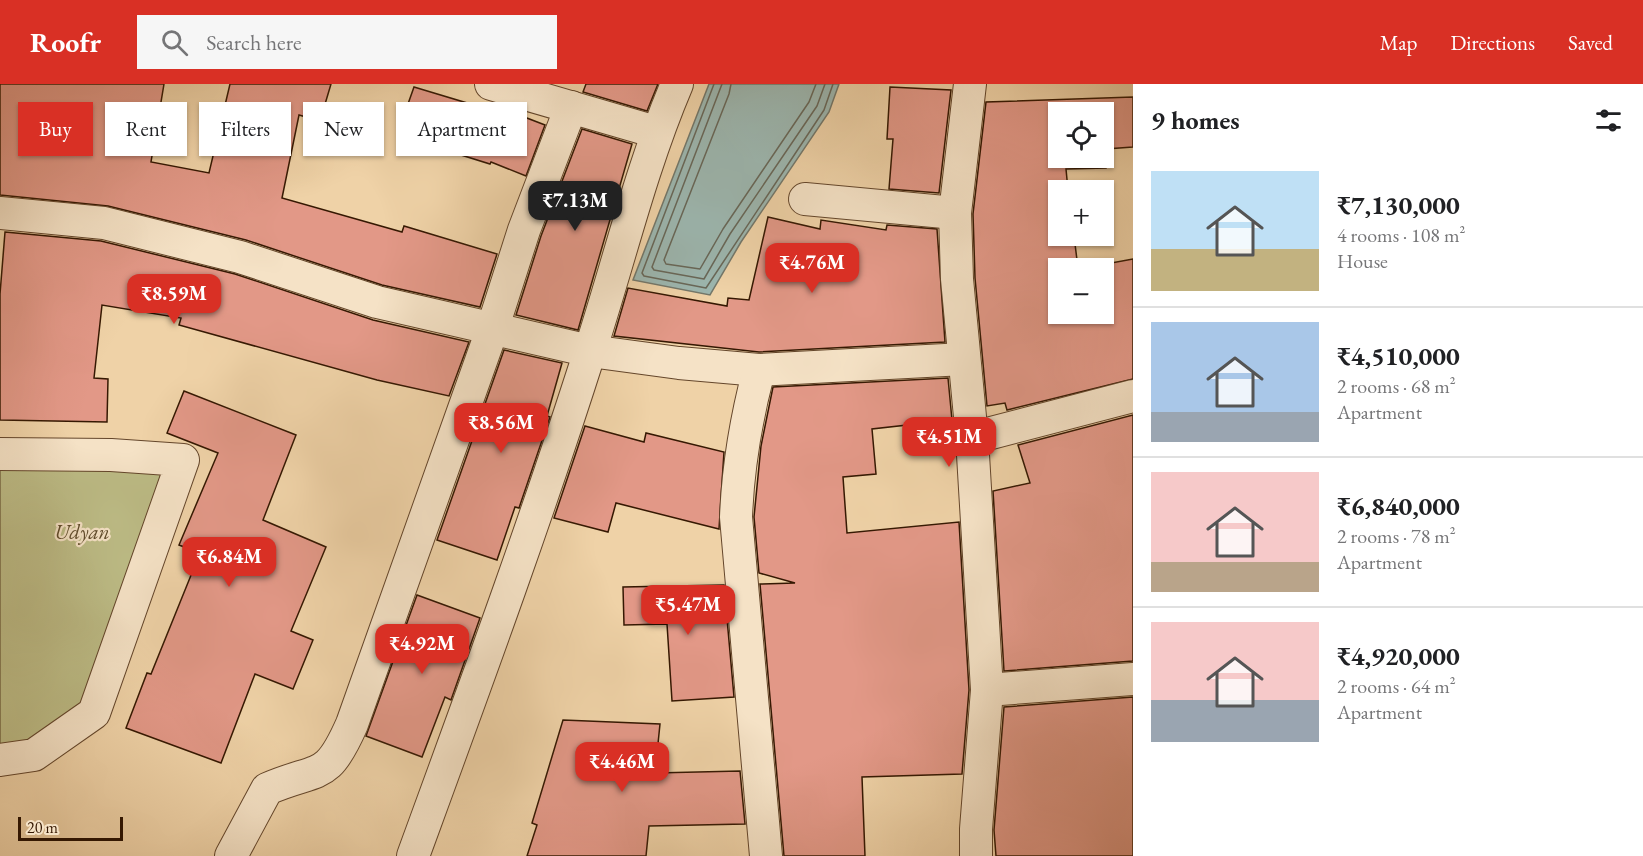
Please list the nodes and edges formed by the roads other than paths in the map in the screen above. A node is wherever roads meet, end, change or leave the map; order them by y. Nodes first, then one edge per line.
1 (491, 84) edge
2 (677, 84) edge
3 (970, 84) edge
4 (571, 107) junction
5 (656, 132) junction
6 (805, 199) dead end
7 (0, 213) edge
8 (955, 213) junction
9 (492, 330) junction
10 (590, 351) junction
11 (964, 359) junction
12 (759, 370) junction
13 (1133, 396) edge
14 (972, 438) junction
15 (0, 454) edge
16 (1133, 679) edge
17 (987, 690) junction
18 (0, 760) edge
19 (231, 856) edge
20 (412, 856) edge
21 (765, 856) edge
22 (976, 856) edge

1 - 4 street
2 - 5 street
3 - 8 street
4 - 5 street
4 - 9 street
5 - 10 street
6 - 8 street
7 - 9 street
8 - 11 street
9 - 10 street
9 - 19 street
10 - 12 street
10 - 20 street
11 - 12 street
11 - 14 street
12 - 21 street
13 - 14 street
14 - 17 street
15 - 18 street
16 - 17 street
17 - 22 street

